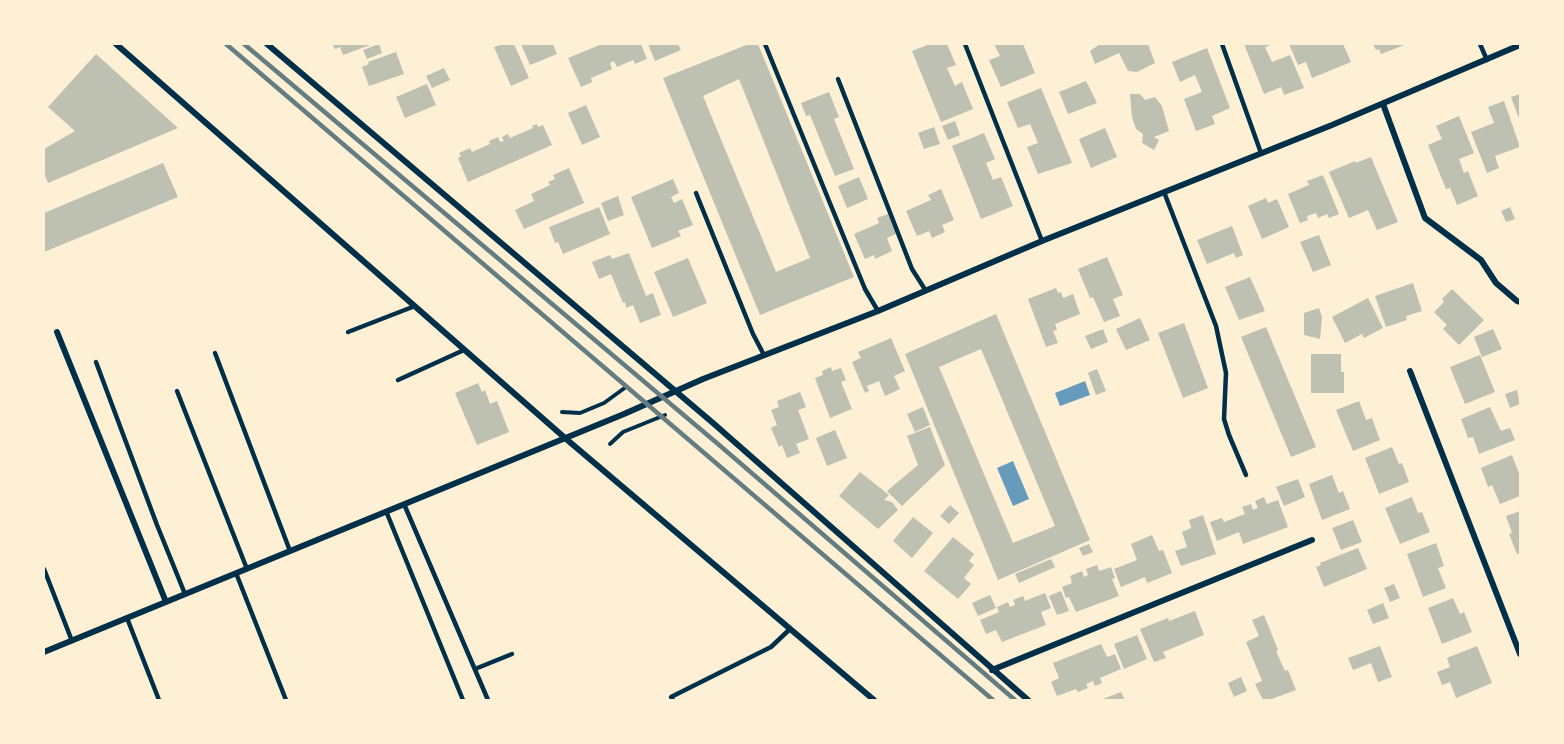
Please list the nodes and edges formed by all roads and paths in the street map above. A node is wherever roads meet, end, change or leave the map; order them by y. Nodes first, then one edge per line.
1 (116, 44) edge
2 (267, 44) edge
3 (765, 44) edge
4 (965, 44) edge
5 (1222, 44) edge
6 (1480, 44) edge
7 (1521, 45) edge
8 (1487, 60) junction
9 (838, 79) dead end
10 (1383, 104) junction
11 (1261, 153) junction
12 (1164, 192) junction
13 (696, 193) dead end
14 (1042, 241) junction
15 (926, 291) junction
16 (1521, 302) edge
17 (415, 306) junction
18 (878, 311) junction
19 (57, 332) dead end
20 (348, 332) dead end
21 (464, 350) junction
22 (215, 353) dead end
23 (764, 355) junction
24 (96, 362) dead end
25 (1410, 371) dead end
26 (398, 380) dead end
27 (626, 387) dead end
28 (177, 391) dead end
29 (676, 391) junction
30 (562, 412) dead end
31 (665, 415) dead end
32 (565, 438) junction
33 (610, 444) dead end
34 (1246, 475) dead end
35 (405, 504) junction
36 (386, 512) junction
37 (1312, 540) dead end
38 (290, 552) junction
39 (44, 569) edge
40 (247, 569) junction
41 (236, 573) junction
42 (185, 594) junction
43 (166, 602) junction
44 (127, 618) junction
45 (789, 629) junction
46 (72, 640) junction
47 (44, 652) edge
48 (512, 654) dead end
49 (1521, 654) edge
50 (475, 669) junction
51 (992, 670) junction
52 (159, 700) edge
53 (286, 700) edge
54 (463, 700) edge
55 (488, 700) edge
56 (673, 700) edge
57 (874, 700) edge
58 (1028, 700) edge

1 - 17 street
2 - 29 street
3 - 18 lane
4 - 14 lane
5 - 11 lane
6 - 8 lane
7 - 8 street
8 - 10 street
9 - 15 lane
10 - 11 street
10 - 16 street
11 - 12 street
12 - 14 street
12 - 34 lane
13 - 23 lane
14 - 15 street
15 - 18 street
17 - 20 lane
17 - 21 street
18 - 23 street
19 - 43 street
21 - 26 lane
21 - 32 street
22 - 38 lane
23 - 29 street
24 - 42 lane
25 - 49 street
27 - 30 path
28 - 40 lane
29 - 32 street
29 - 51 street
31 - 33 path
32 - 35 street
32 - 45 street
35 - 36 street
35 - 50 lane
36 - 38 street
36 - 54 lane
37 - 51 street
38 - 40 street
39 - 46 lane
40 - 41 street
41 - 42 street
41 - 53 lane
42 - 43 street
43 - 44 street
44 - 46 street
44 - 52 lane
45 - 56 lane
45 - 57 street
46 - 47 street
48 - 50 lane
50 - 55 lane
51 - 58 street

